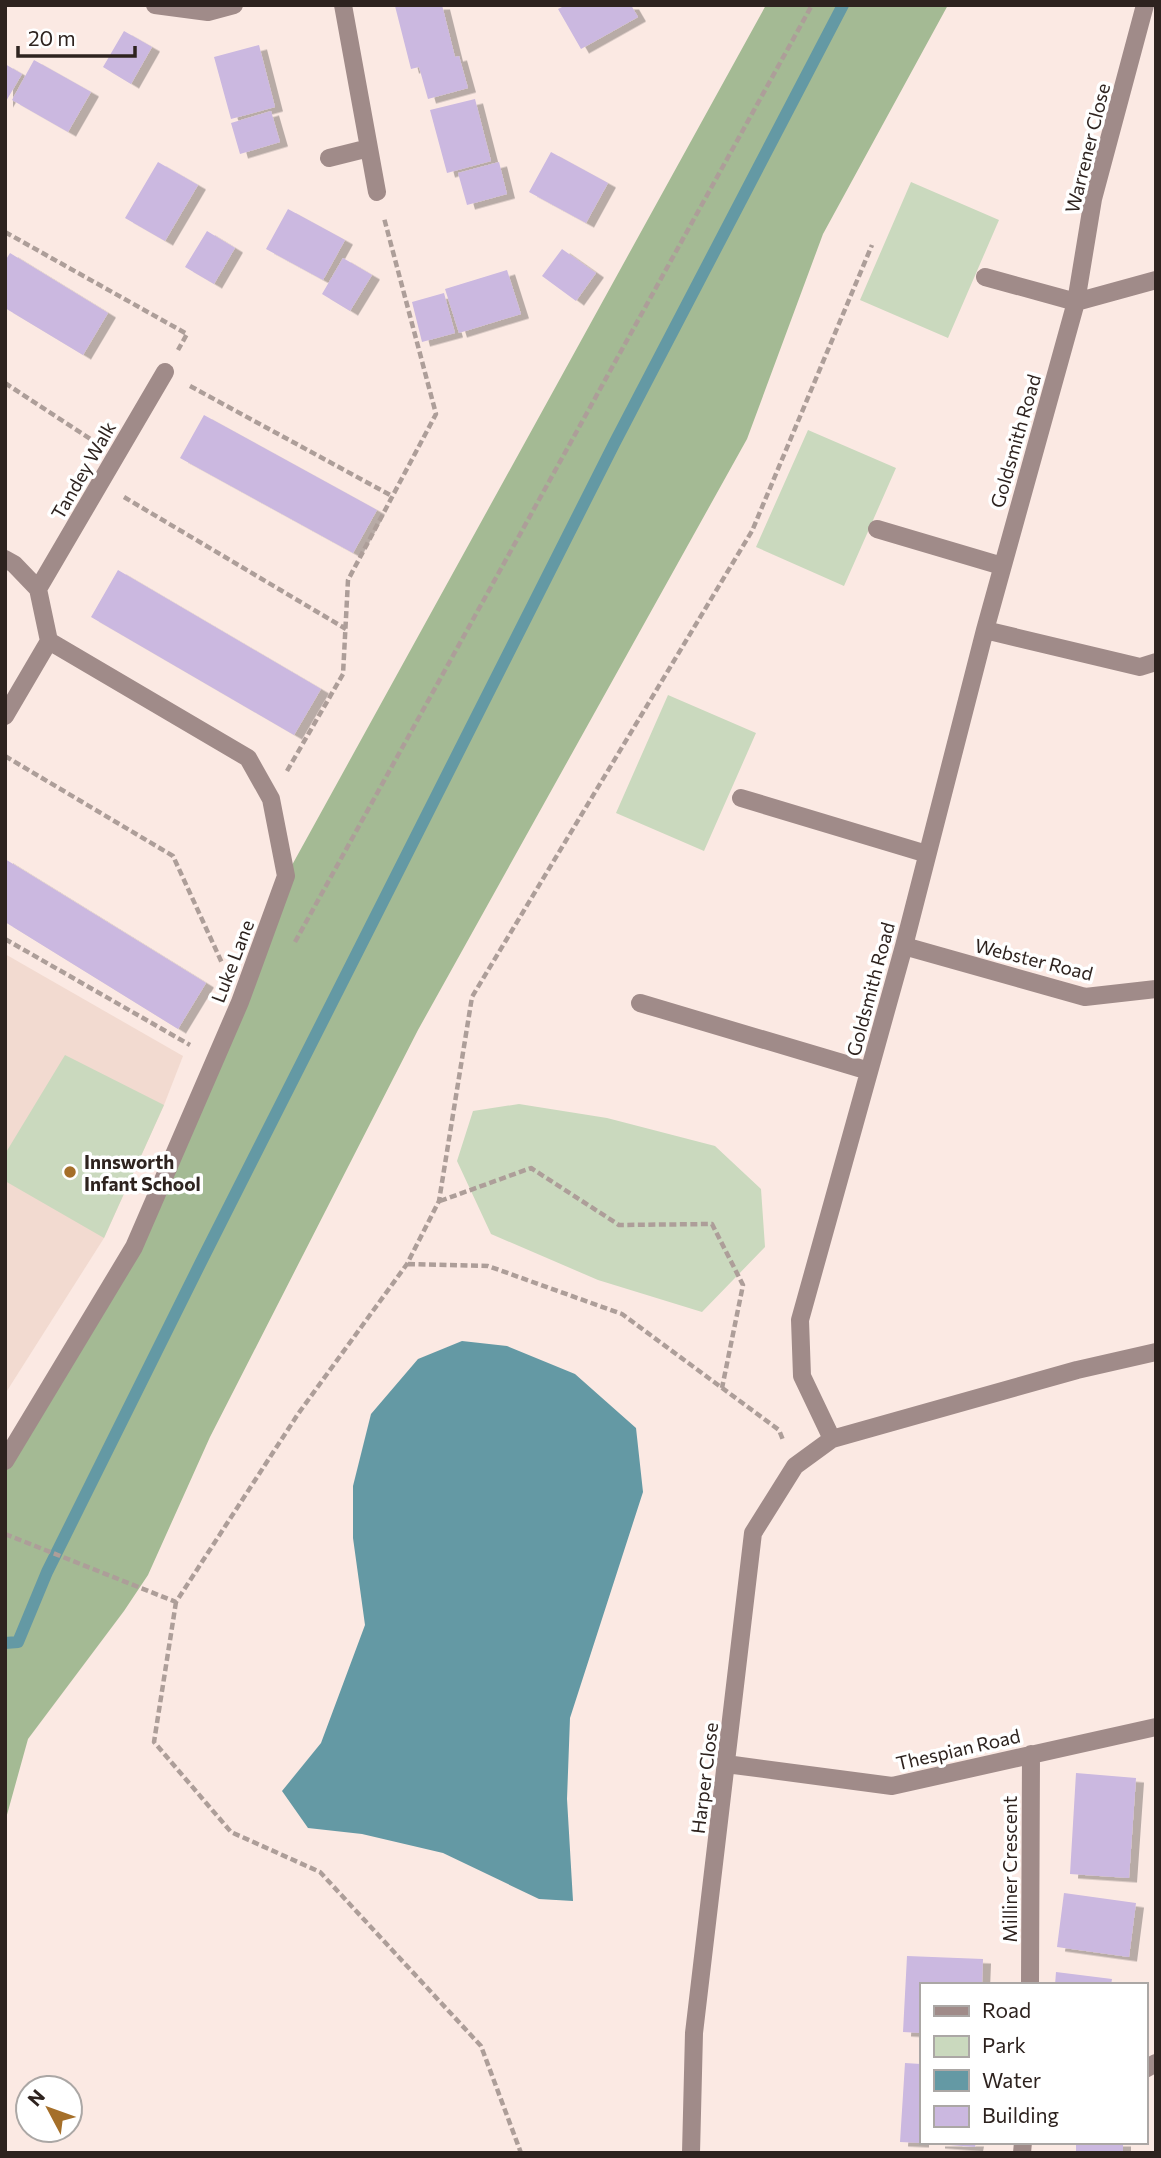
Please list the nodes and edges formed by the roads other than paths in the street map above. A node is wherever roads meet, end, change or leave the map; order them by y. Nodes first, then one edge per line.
1 (155, 5) edge
2 (234, 5) edge
3 (343, 5) edge
4 (1145, 5) edge
5 (369, 148) junction
6 (329, 158) dead end
7 (377, 192) road end
8 (985, 277) dead end
9 (1156, 280) edge
10 (1076, 302) junction
11 (165, 372) road end
12 (877, 529) dead end
13 (5, 559) edge
14 (1002, 566) junction
15 (38, 589) junction
16 (985, 630) junction
17 (49, 640) junction
18 (1156, 662) edge
19 (5, 716) edge
20 (741, 798) dead end
21 (928, 854) junction
22 (904, 946) junction
23 (1156, 989) edge
24 (639, 1003) dead end
25 (869, 1071) junction
26 (1156, 1352) edge
27 (832, 1439) junction
28 (5, 1461) edge
29 (1156, 1727) edge
30 (1031, 1754) junction
31 (726, 1764) junction
32 (1030, 1983) edge
33 (691, 2153) edge

1 - 2 street
3 - 5 street
4 - 10 street, Warrener Close
5 - 6 street
5 - 7 street
8 - 10 street
9 - 10 street
10 - 14 street, Goldsmith Road
11 - 15 street, Tandey Walk
12 - 14 street
13 - 15 street
14 - 16 street, Goldsmith Road
15 - 17 street
16 - 18 street
16 - 21 street, Goldsmith Road
17 - 19 street
17 - 28 street, Luke Lane
20 - 21 street
21 - 22 street, Goldsmith Road
22 - 23 street, Webster Road
22 - 25 street, Goldsmith Road
24 - 25 street
25 - 27 street, Goldsmith Road
26 - 27 street
27 - 31 street, Harper Close
29 - 30 street, Thespian Road
30 - 31 street, Thespian Road
30 - 32 street, Milliner Crescent
31 - 33 street, Harper Close

